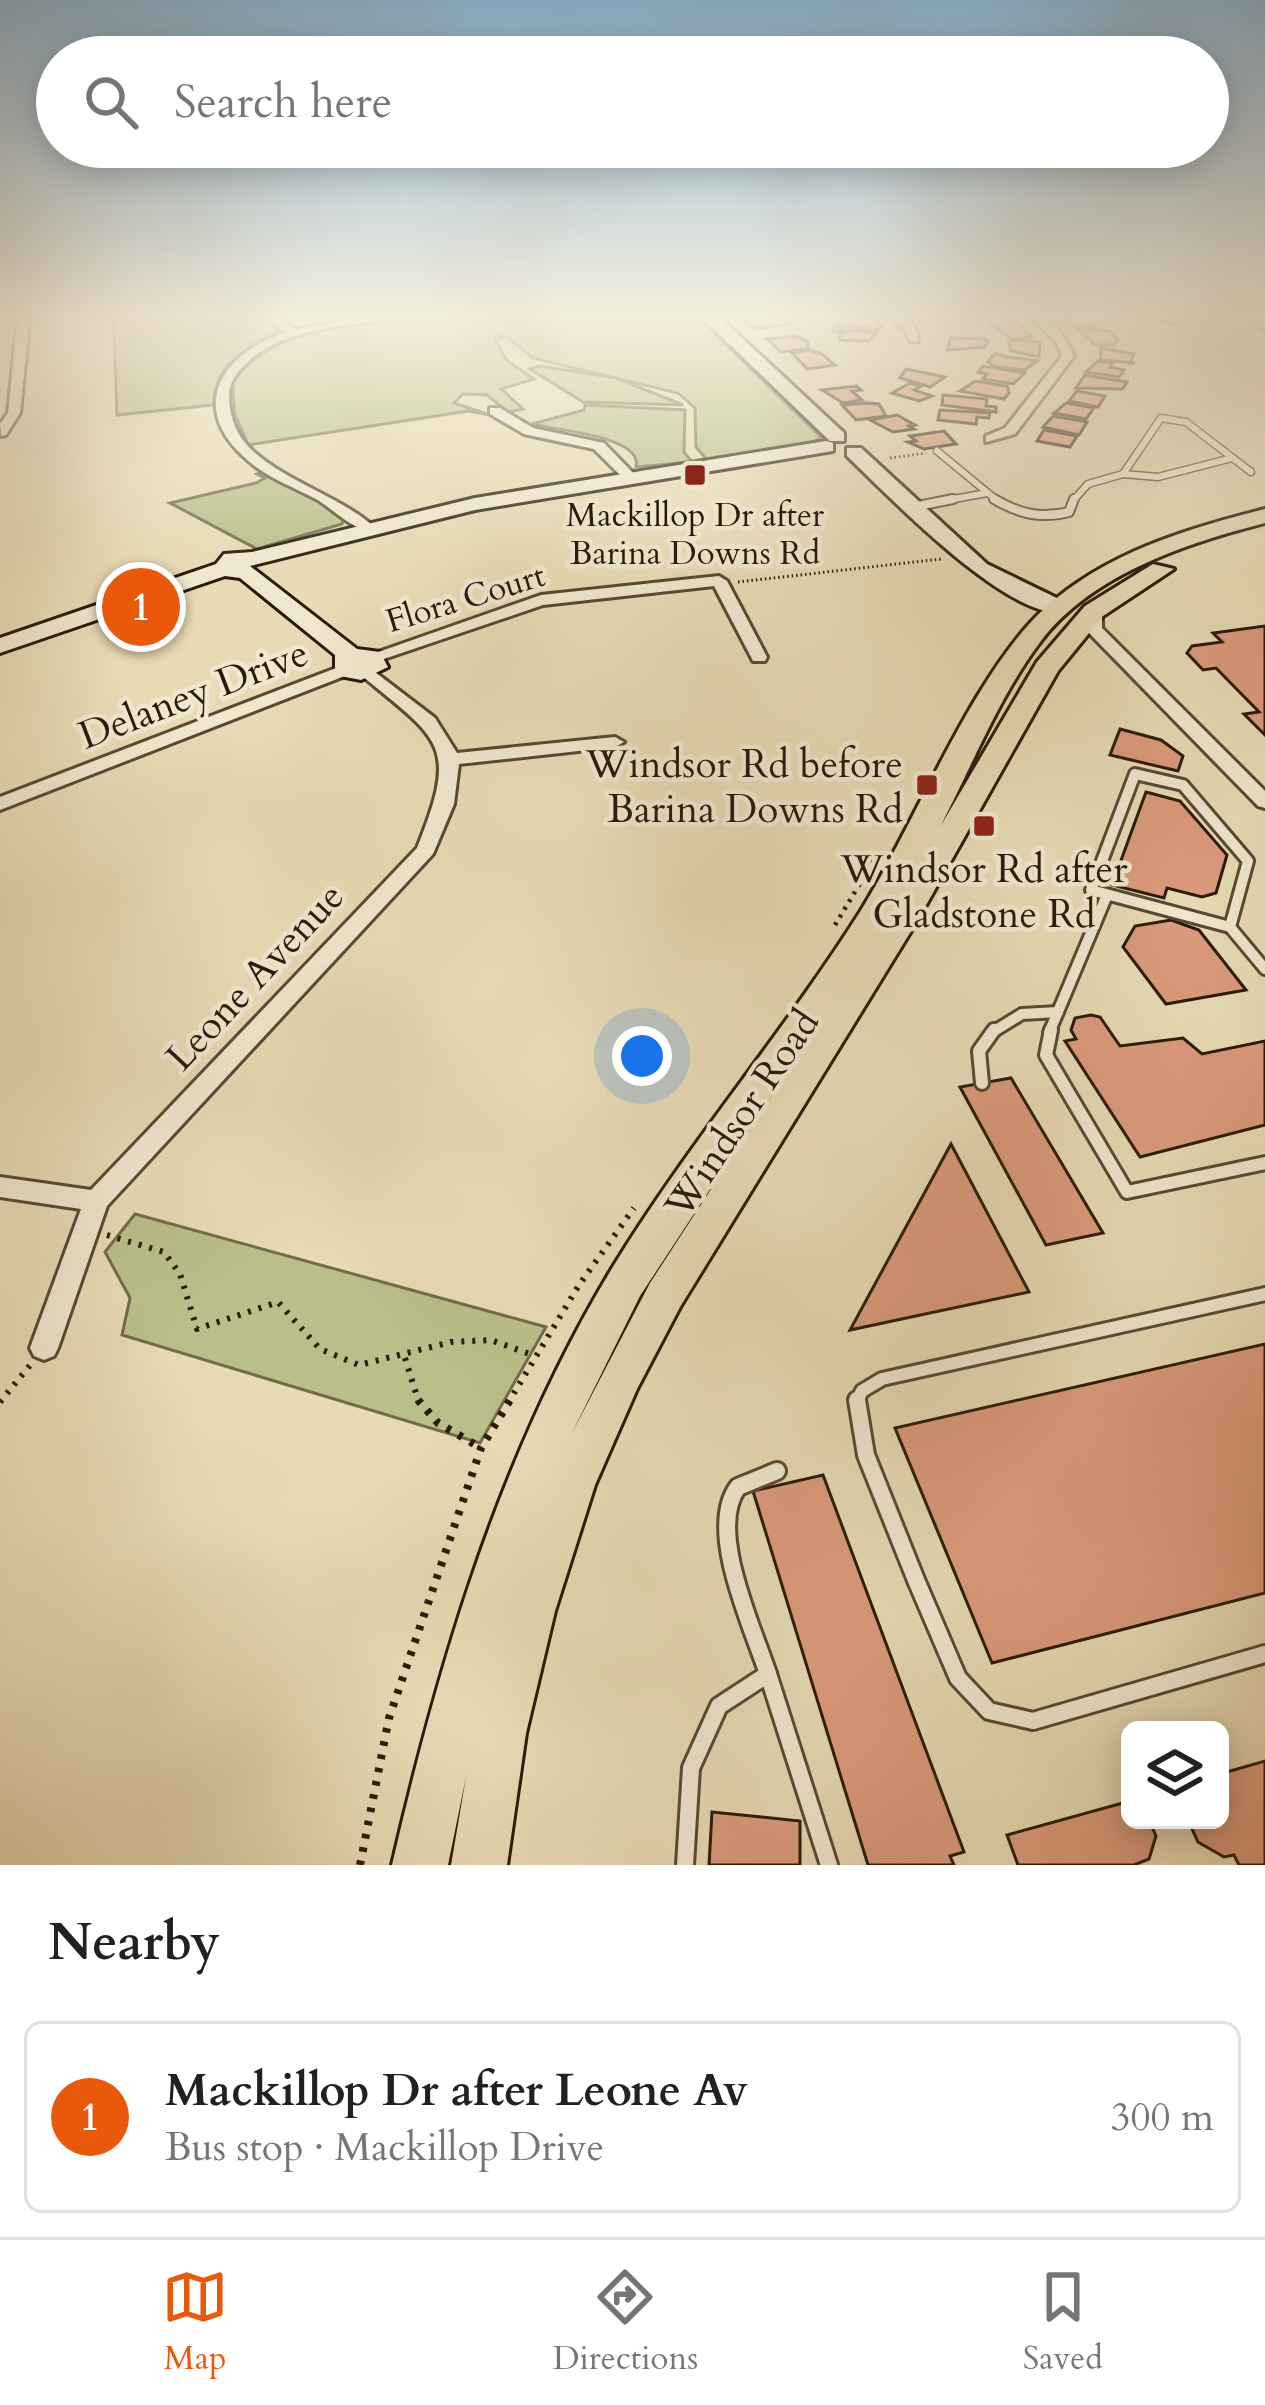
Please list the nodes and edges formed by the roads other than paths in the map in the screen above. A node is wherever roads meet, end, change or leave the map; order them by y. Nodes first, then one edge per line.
1 (15, 400) edge
2 (221, 400) edge
3 (793, 400) edge
4 (1034, 400) edge
5 (495, 411) dead end
6 (1, 432) edge
7 (991, 440) dead end
8 (839, 446) junction
9 (937, 452) dead end
10 (1232, 458) junction
11 (1251, 472) dead end
12 (1123, 474) junction
13 (631, 478) junction
14 (987, 493) junction
15 (913, 507) junction
16 (1265, 516) edge
17 (366, 526) junction
18 (1265, 532) edge
19 (241, 566) junction
20 (1075, 609) junction
21 (0, 646) edge
22 (759, 658) dead end
23 (359, 664) junction
24 (615, 742) dead end
25 (452, 759) junction
26 (1265, 802) edge
27 (0, 804) edge
28 (1107, 895) junction
29 (1230, 927) junction
30 (1265, 969) edge
31 (1058, 1012) junction
32 (982, 1083) dead end
33 (1265, 1163) edge
34 (0, 1187) edge
35 (96, 1201) junction
36 (1265, 1294) edge
37 (44, 1348) road end
38 (776, 1471) dead end
39 (1265, 1654) edge
40 (768, 1673) junction
41 (420, 1865) edge
42 (479, 1865) edge
43 (685, 1865) edge
44 (829, 1865) edge

1 - 6 street
2 - 17 street
3 - 8 main road
4 - 7 street
5 - 13 street
8 - 13 main road
8 - 15 main road
9 - 14 lane
10 - 11 lane
10 - 12 lane
10 - 12 lane
12 - 14 lane
13 - 17 main road
14 - 15 lane
15 - 20 main road
16 - 20 main road, Windsor Road
17 - 19 main road
18 - 20 main road, Windsor Road
19 - 21 main road
19 - 23 main road
20 - 26 street
20 - 41 main road, Windsor Road
20 - 42 main road, Windsor Road
22 - 23 street, Flora Court
23 - 25 street
23 - 27 street, Delaney Drive
24 - 25 street
25 - 35 street, Leone Avenue
28 - 29 lane
28 - 29 lane
28 - 31 lane
29 - 30 lane
31 - 32 lane
31 - 33 lane
34 - 35 street
35 - 37 street, Leone Avenue
36 - 39 lane
38 - 40 lane
40 - 43 lane
40 - 44 lane

